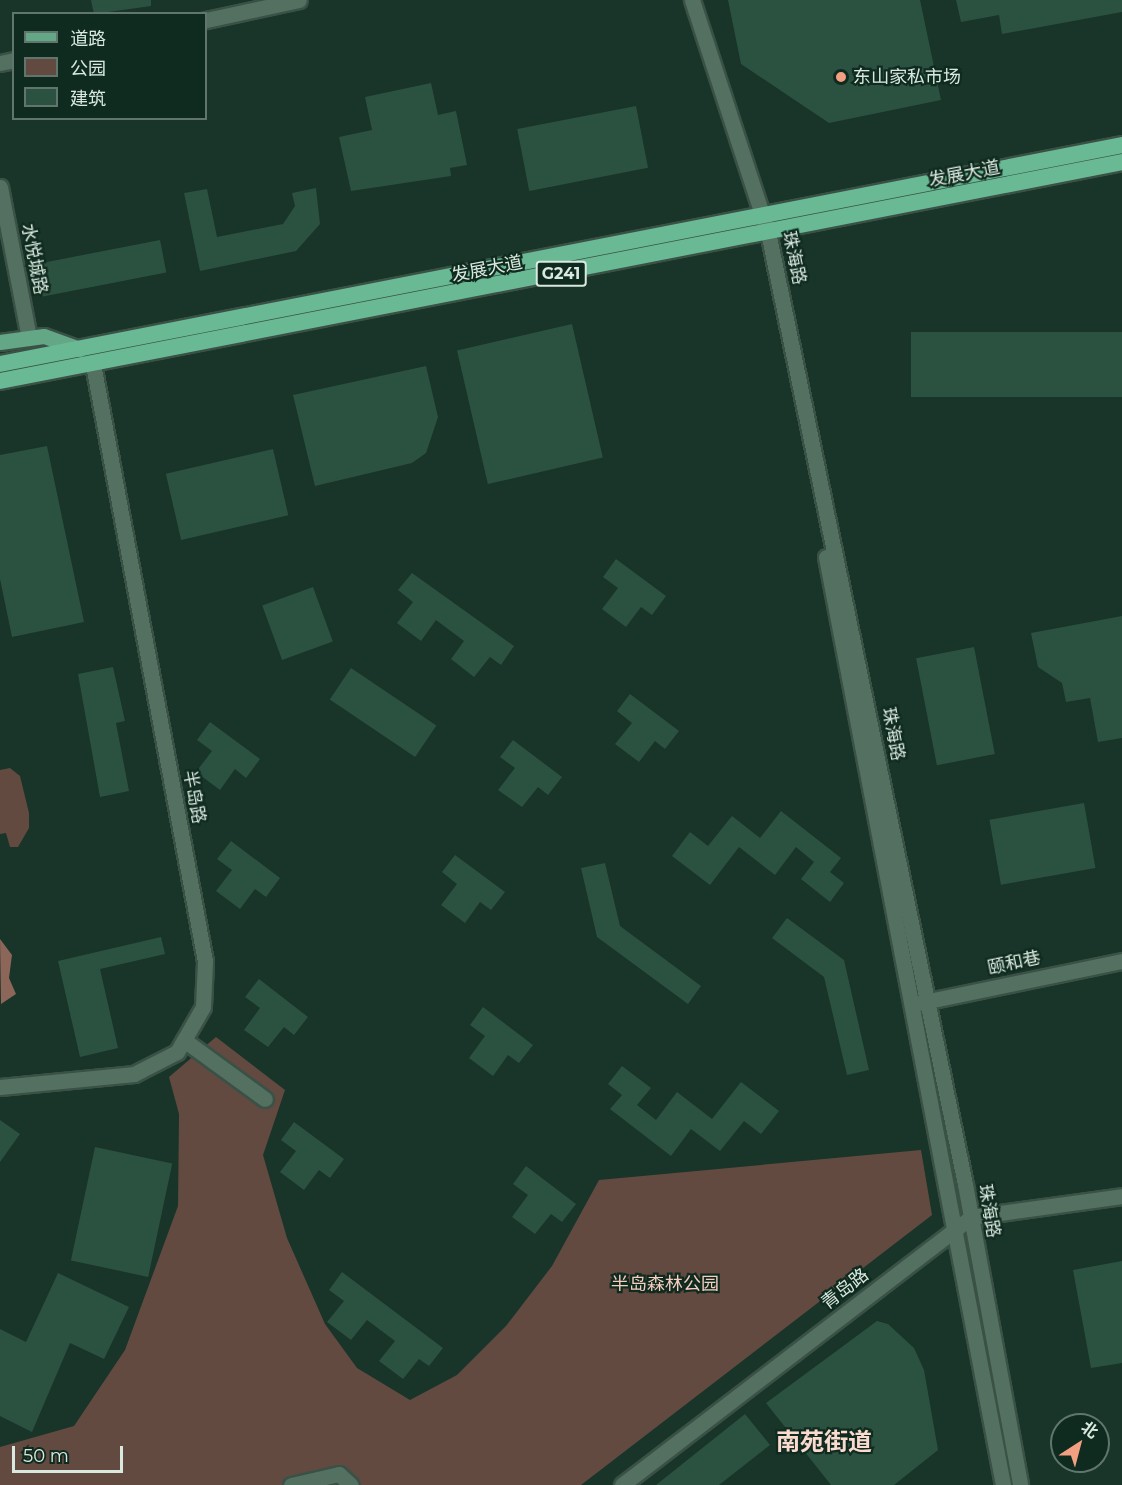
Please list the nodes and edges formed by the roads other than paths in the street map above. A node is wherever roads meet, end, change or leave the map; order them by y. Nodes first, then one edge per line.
1 (299, 0) edge
2 (684, 0) edge
3 (692, 0) edge
4 (207, 20) edge
5 (1122, 145) edge
6 (1122, 162) edge
7 (0, 187) edge
8 (762, 225) junction
9 (29, 338) junction
10 (0, 342) edge
11 (80, 349) junction
12 (0, 364) edge
13 (93, 364) junction
14 (0, 381) edge
15 (1122, 961) edge
16 (921, 1003) junction
17 (184, 1040) junction
18 (0, 1087) edge
19 (265, 1099) dead end
20 (1122, 1196) edge
21 (971, 1217) junction
22 (958, 1227) junction
23 (291, 1485) edge
24 (351, 1485) edge
25 (622, 1485) edge
26 (1003, 1485) edge
27 (1020, 1485) edge

1 - 4 main road
2 - 8 main road, 珠海路
3 - 8 main road, 珠海路
5 - 8 highway, 发展大道 / G241
6 - 8 highway, 发展大道 / G241
7 - 9 main road, 水悦城路
8 - 11 highway, 发展大道 / G241
8 - 13 highway, 发展大道 / G241
8 - 16 main road, 珠海路
9 - 10 main road
9 - 11 main road
11 - 12 highway, 发展大道 / G241
13 - 14 highway, 发展大道 / G241
13 - 17 main road, 半岛路
15 - 16 main road, 颐和巷
16 - 21 main road, 珠海路
16 - 22 main road, 珠海路
17 - 18 main road, 半岛路
17 - 19 main road
20 - 21 main road, 青岛路
21 - 22 main road, 青岛路
21 - 27 main road, 珠海路
22 - 25 main road, 青岛路
22 - 26 main road, 珠海路
23 - 24 main road

